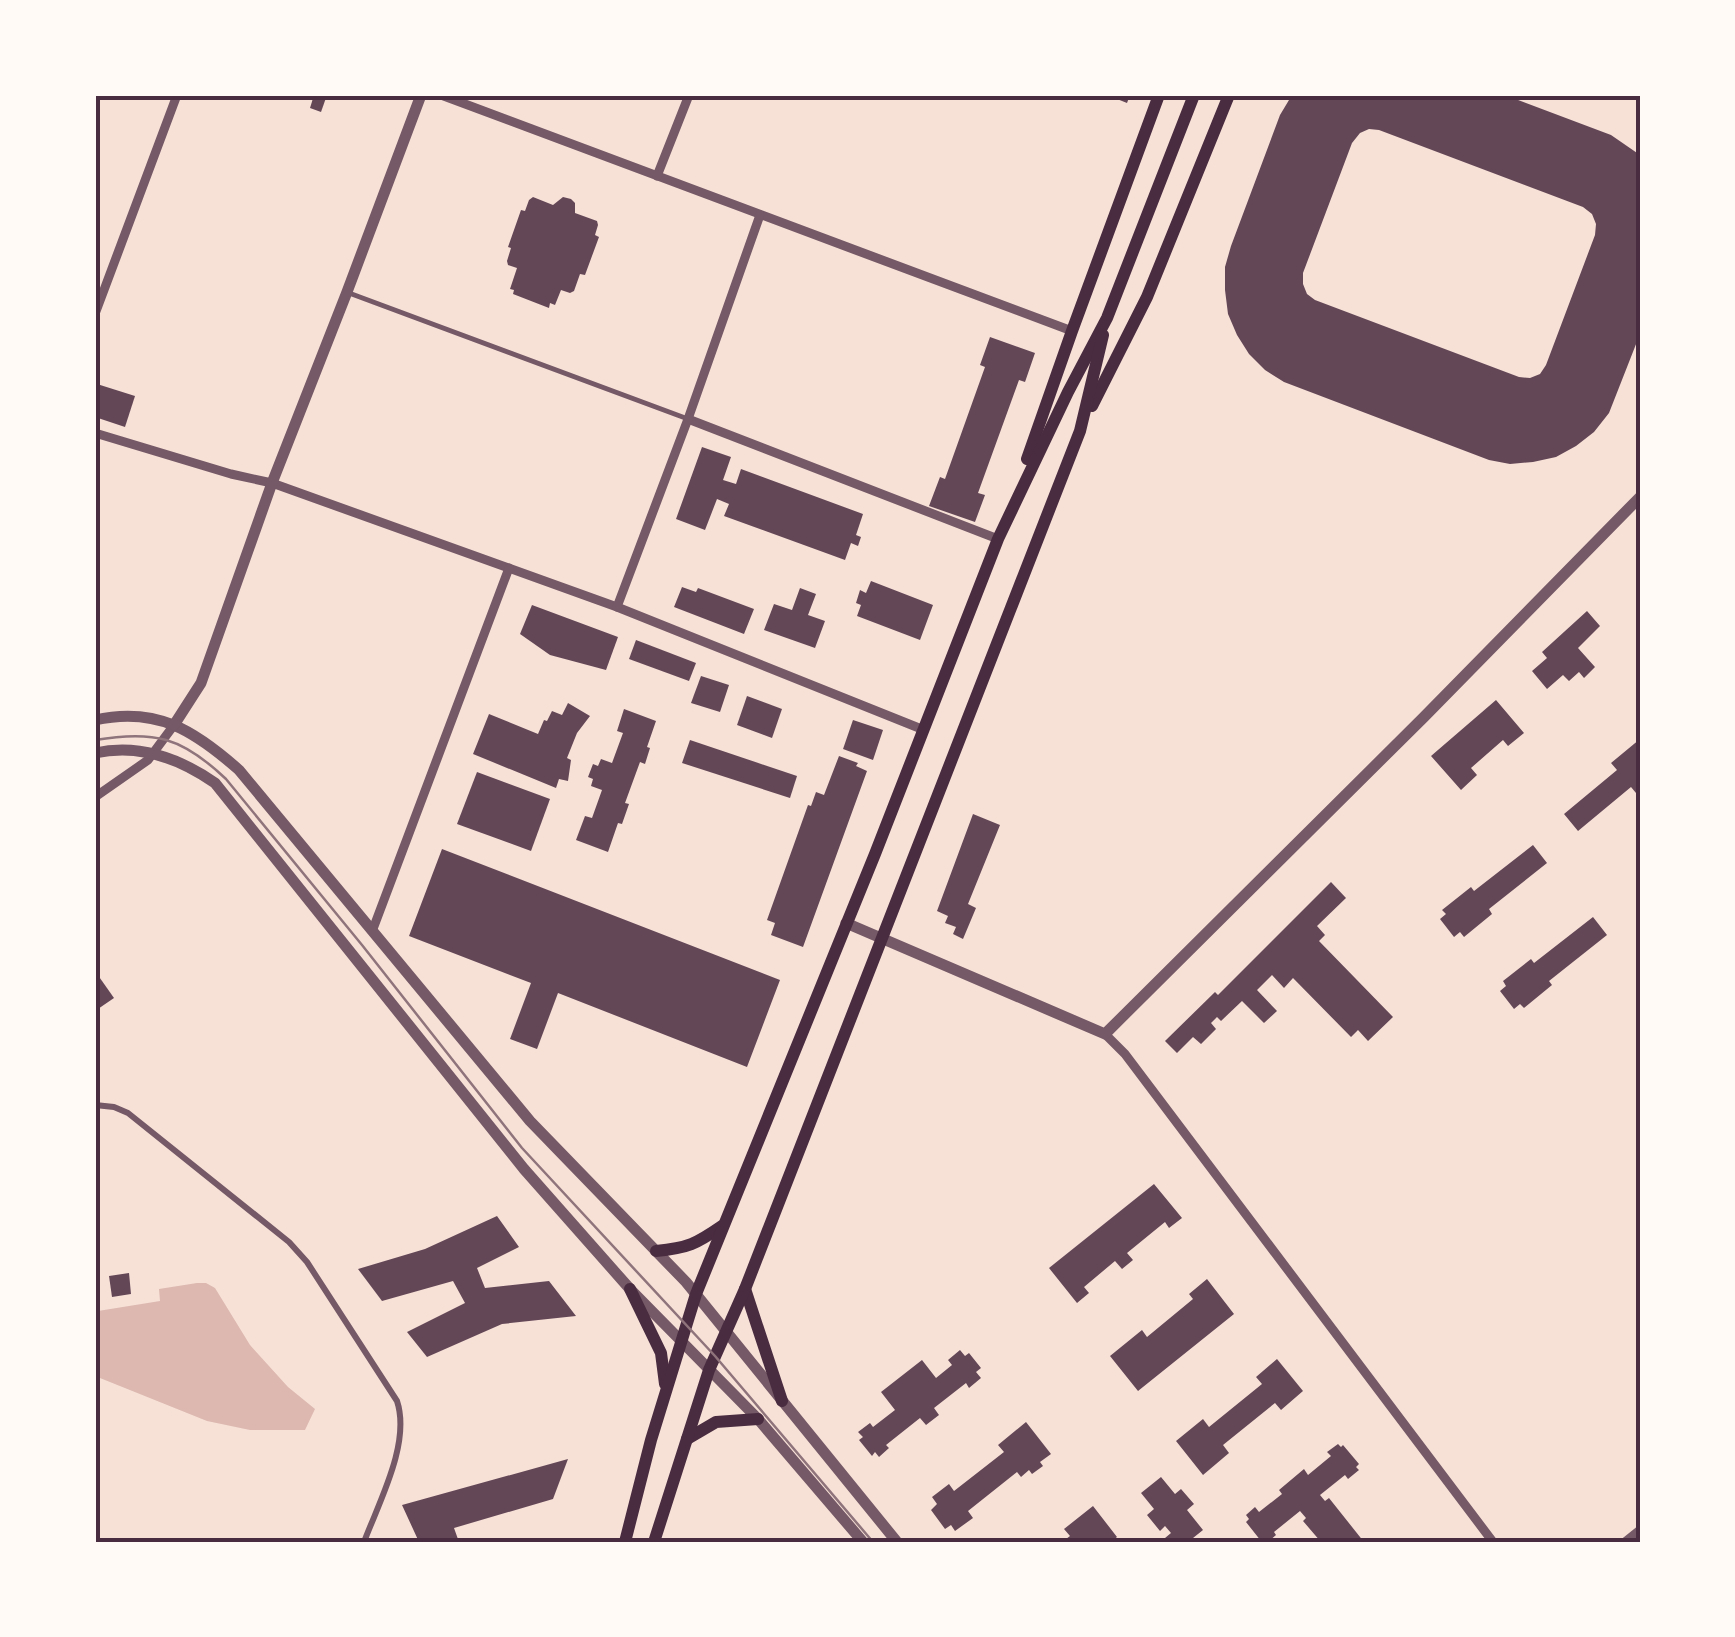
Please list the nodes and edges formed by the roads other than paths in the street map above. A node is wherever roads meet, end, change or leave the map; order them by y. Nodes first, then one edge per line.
1 (176, 95) edge
2 (420, 95) edge
3 (441, 95) edge
4 (689, 95) edge
5 (1158, 95) edge
6 (1194, 95) edge
7 (1228, 95) edge
8 (658, 176) junction
9 (760, 214) junction
10 (347, 292) junction
11 (95, 314) edge
12 (1107, 318) junction
13 (1072, 331) junction
14 (688, 419) junction
15 (1080, 431) junction
16 (95, 433) edge
17 (272, 483) junction
18 (1640, 497) edge
19 (1010, 510) junction
20 (998, 539) junction
21 (510, 568) junction
22 (616, 607) junction
23 (95, 720) edge
24 (174, 725) junction
25 (924, 730) junction
26 (95, 753) edge
27 (155, 753) junction
28 (95, 797) edge
29 (846, 923) junction
30 (373, 929) junction
31 (881, 938) junction
32 (1106, 1034) junction
33 (95, 1105) edge
34 (724, 1224) junction
35 (656, 1251) junction
36 (745, 1288) junction
37 (630, 1289) junction
38 (696, 1294) junction
39 (725, 1334) junction
40 (681, 1338) junction
41 (709, 1370) junction
42 (666, 1392) junction
43 (782, 1401) junction
44 (758, 1420) junction
45 (687, 1439) junction
46 (1640, 1530) edge
47 (364, 1542) edge
48 (625, 1542) edge
49 (654, 1542) edge
50 (863, 1542) edge
51 (896, 1542) edge
52 (1493, 1542) edge
53 (1625, 1542) edge

1 - 11 street
2 - 10 street
3 - 8 street
4 - 8 street
5 - 13 main road
6 - 12 main road
7 - 15 main road
8 - 9 street
9 - 13 street
9 - 14 street
10 - 14 lane
10 - 17 street
12 - 15 main road
12 - 19 main road
13 - 19 main road
14 - 20 street
14 - 22 street
15 - 31 main road
16 - 17 street
17 - 21 street
17 - 24 street
18 - 32 street
19 - 20 main road
20 - 25 main road
21 - 22 street
21 - 30 street
22 - 25 street
23 - 24 street
24 - 27 street
24 - 30 street
25 - 29 main road
26 - 27 street
27 - 28 street
27 - 37 street
29 - 31 street
29 - 34 main road
30 - 35 street
31 - 32 street
31 - 36 main road
32 - 52 street
33 - 47 street
34 - 35 main road
34 - 38 main road
35 - 38 street
36 - 39 main road
36 - 43 main road
37 - 40 street
37 - 42 main road
38 - 39 street
38 - 40 main road
39 - 41 main road
39 - 43 street
40 - 41 street
40 - 42 main road
41 - 44 street
41 - 45 main road
42 - 48 main road
43 - 51 street
44 - 45 main road
44 - 50 street
45 - 49 main road
46 - 53 street

